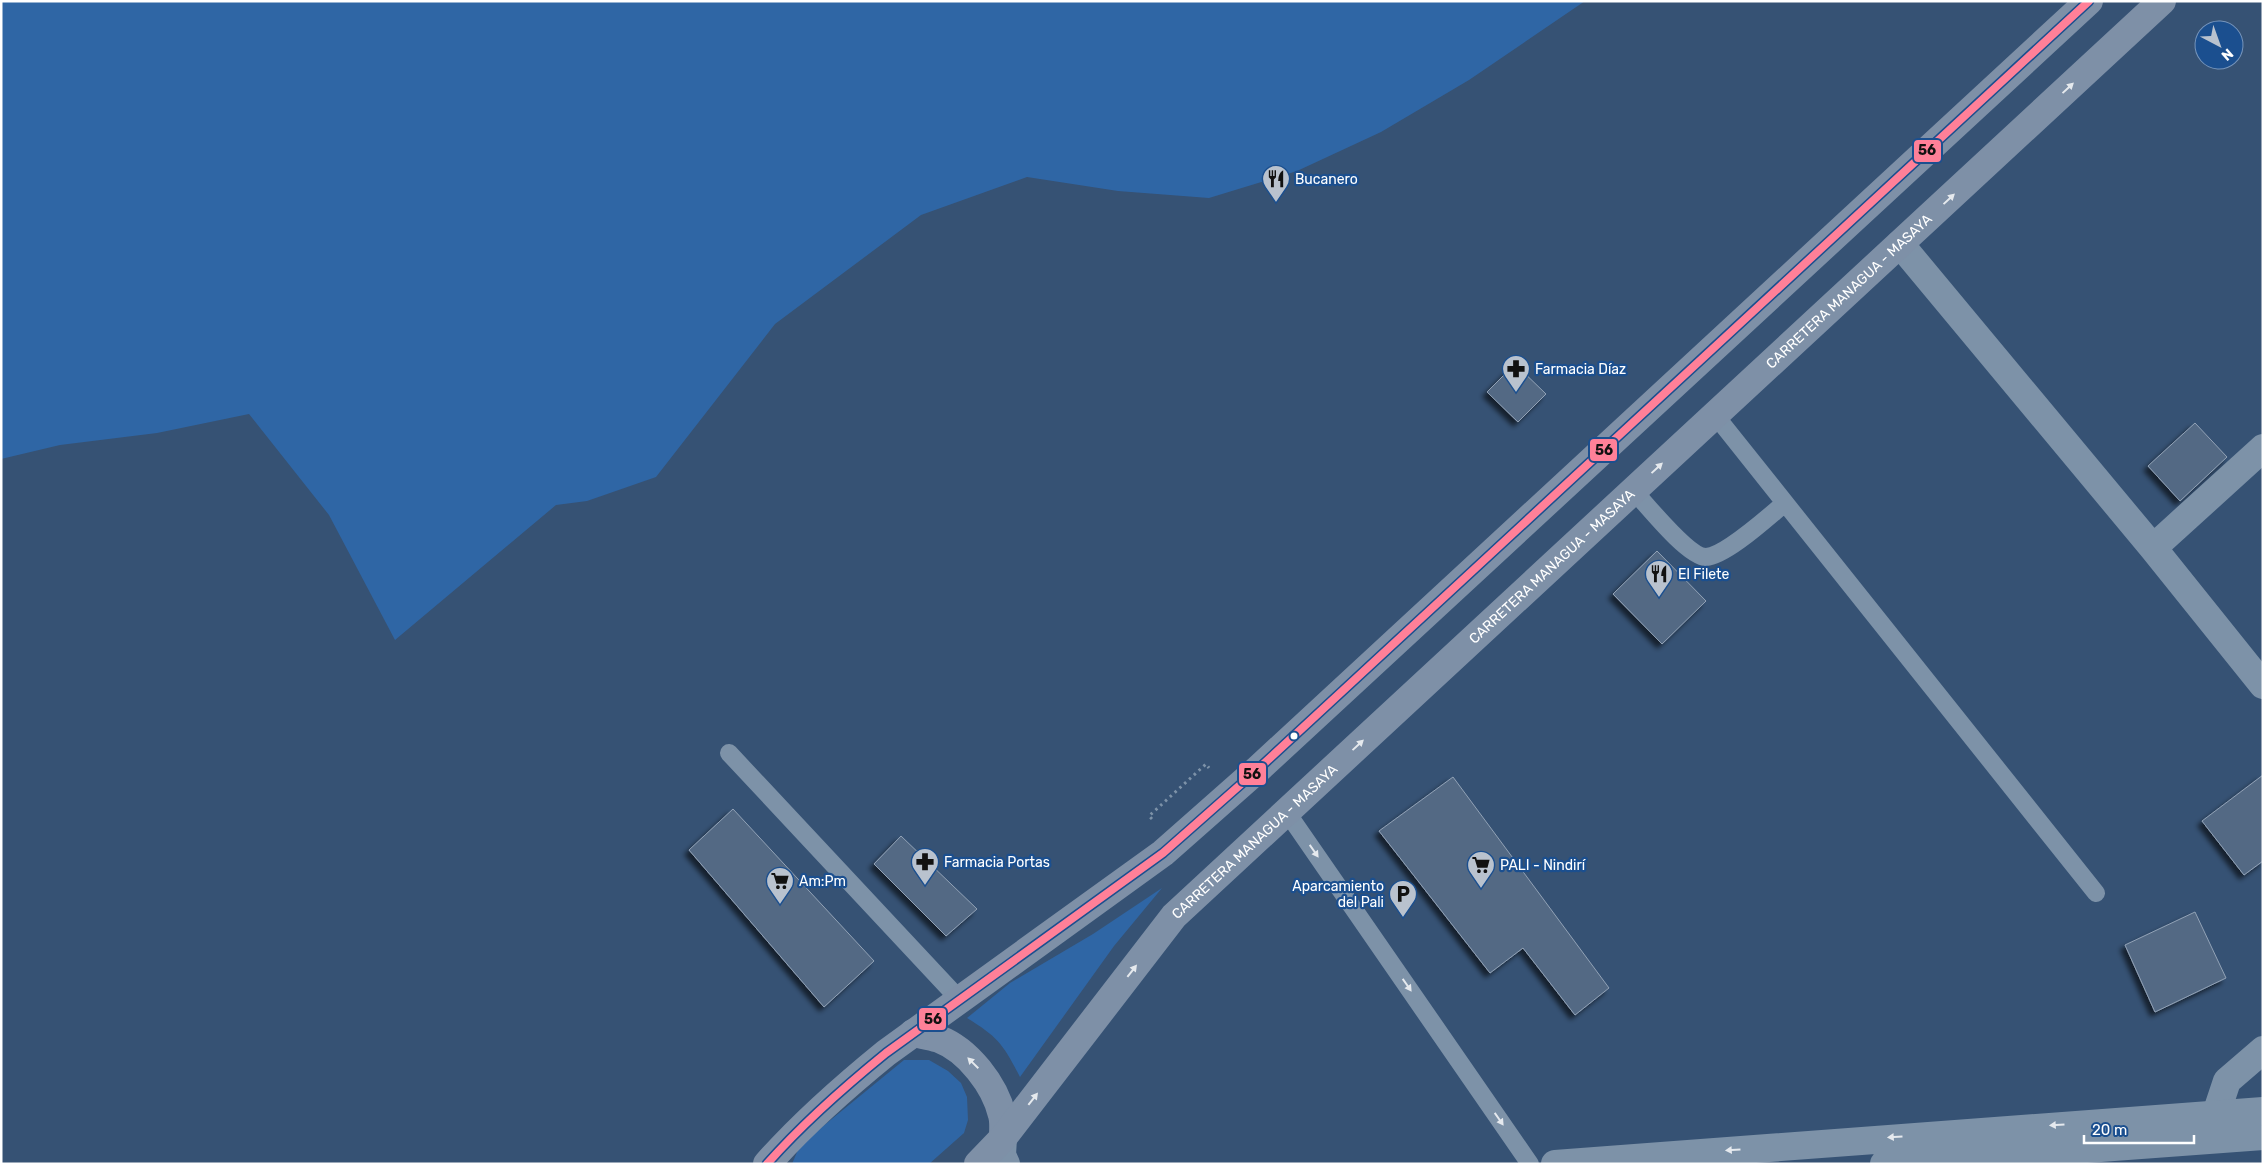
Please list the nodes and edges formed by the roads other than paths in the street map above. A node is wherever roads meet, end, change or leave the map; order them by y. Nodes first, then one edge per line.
1 (2090, 1) edge
2 (2162, 1) edge
3 (1900, 244) junction
4 (1715, 415) junction
5 (2263, 448) edge
6 (1633, 490) junction
7 (1785, 503) junction
8 (2153, 548) junction
9 (2263, 684) edge
10 (729, 754) dead end
11 (1286, 811) junction
12 (2096, 893) dead end
13 (959, 999) junction
14 (913, 1033) junction
15 (2263, 1050) edge
16 (2263, 1111) edge
17 (2218, 1127) junction
18 (1939, 1134) junction
19 (2263, 1136) edge
20 (1004, 1151) edge
21 (1950, 1161) edge
22 (766, 1164) edge
23 (978, 1164) edge
24 (1530, 1164) edge
25 (1555, 1164) edge
26 (1884, 1164) edge

1 - 13 highway
3 -> 2 highway, CARRETERA MANAGUA - MASAYA
3 - 4 highway, CARRETERA MANAGUA - MASAYA
3 - 8 street
6 -> 4 highway, CARRETERA MANAGUA - MASAYA
4 - 7 lane
5 - 8 street
6 - 7 lane
11 -> 6 highway, CARRETERA MANAGUA - MASAYA
7 - 12 lane
8 - 9 street
10 - 13 lane
20 -> 11 highway, CARRETERA MANAGUA - MASAYA
11 -> 24 lane
13 - 14 highway
20 -> 14 highway
14 - 22 highway
15 - 17 street
16 - 17 street
17 -> 18 street
17 - 19 street
17 - 21 street
18 - 21 street
18 -> 25 street
20 - 23 highway, CARRETERA MANAGUA - MASAYA
21 - 26 street

